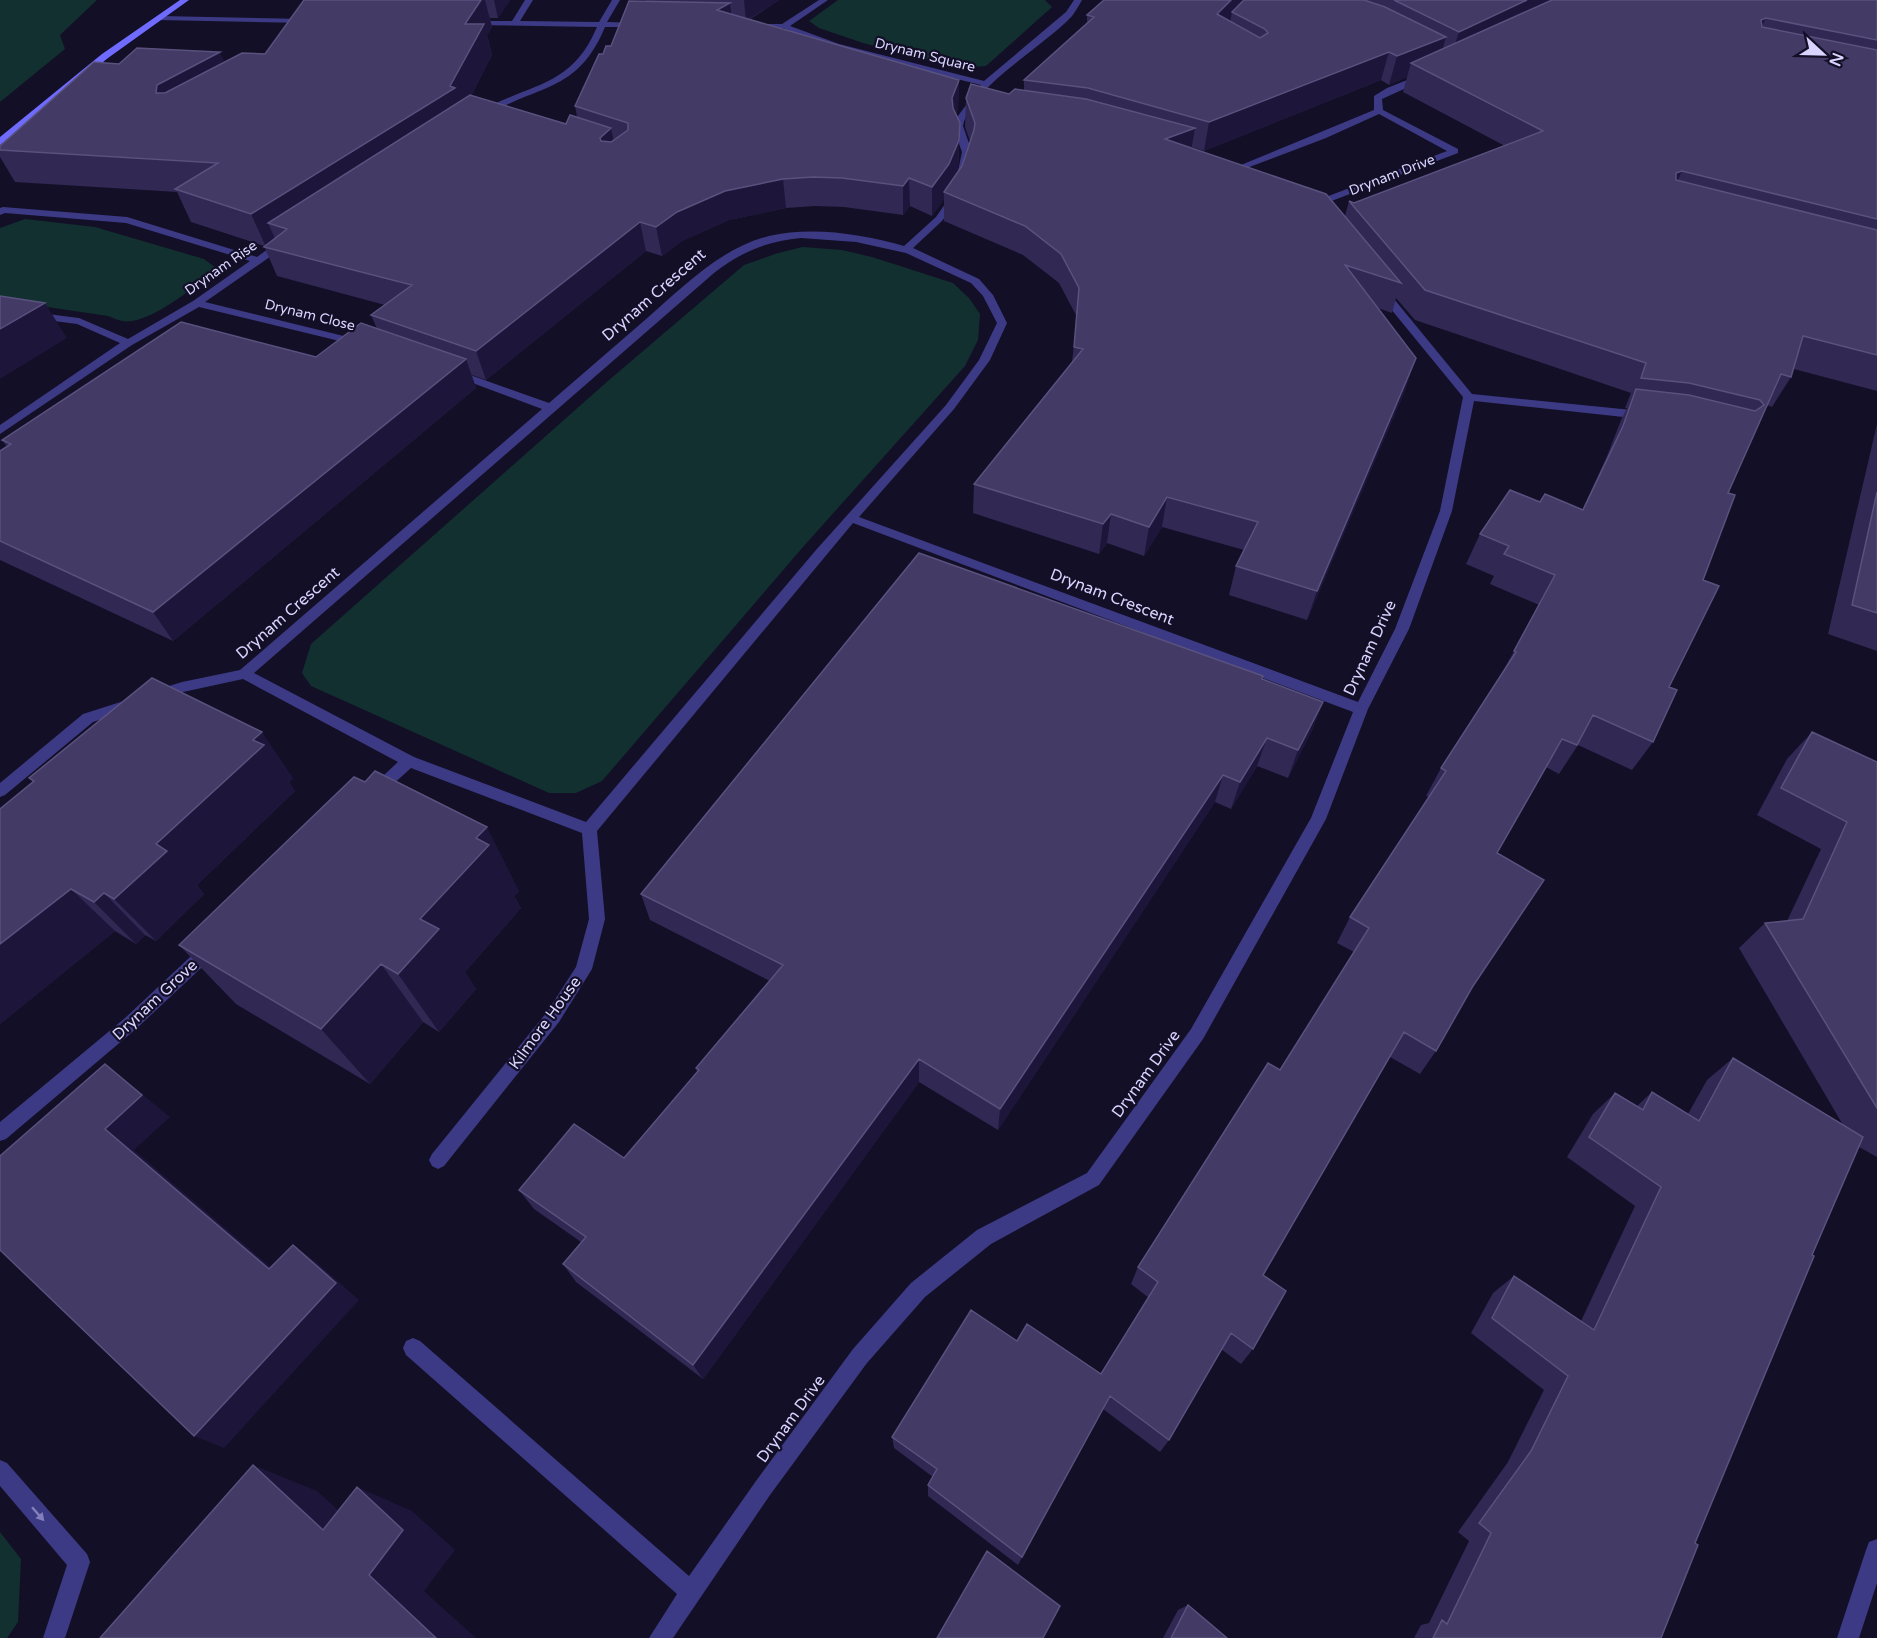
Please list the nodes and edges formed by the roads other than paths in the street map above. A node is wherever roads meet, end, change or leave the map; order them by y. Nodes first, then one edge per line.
1 (185, 0) edge
2 (529, 0) edge
3 (616, 0) edge
4 (824, 0) edge
5 (1078, 0) edge
6 (161, 18) junction
7 (310, 21) edge
8 (467, 23) edge
9 (513, 24) junction
10 (603, 25) junction
11 (648, 25) edge
12 (739, 26) edge
13 (784, 26) junction
14 (1430, 74) edge
15 (986, 84) junction
16 (968, 106) junction
17 (989, 108) edge
18 (489, 110) junction
19 (1379, 111) junction
20 (499, 113) edge
21 (478, 117) edge
22 (0, 142) edge
23 (1261, 178) edge
24 (1311, 206) edge
25 (0, 212) edge
26 (288, 240) edge
27 (906, 249) junction
28 (257, 260) junction
29 (1372, 278) edge
30 (197, 303) junction
31 (0, 311) edge
32 (128, 343) junction
33 (369, 346) edge
34 (441, 369) edge
35 (1469, 397) junction
36 (551, 408) junction
37 (1652, 416) edge
38 (0, 430) edge
39 (851, 518) junction
40 (244, 674) junction
41 (1361, 709) junction
42 (409, 761) junction
43 (0, 791) edge
44 (359, 807) edge
45 (589, 829) junction
46 (224, 935) edge
47 (0, 1133) edge
48 (438, 1160) dead end
49 (413, 1348) dead end
50 (0, 1470) edge
51 (1877, 1550) edge
52 (691, 1592) junction
53 (54, 1638) edge
54 (660, 1638) edge
55 (1848, 1638) edge

1 - 6 street
2 - 9 street
3 - 10 street
4 - 13 street
5 - 15 street, Drynam Square
6 - 7 street
6 - 22 street
8 - 9 street
9 - 10 street
10 - 11 street
10 - 18 street
12 - 13 street
13 - 15 street, Drynam Square
14 - 19 street
15 - 16 street
16 - 17 street
16 - 27 street
18 - 20 street
18 - 21 street
19 - 23 street
19 - 24 street, Drynam Drive
25 - 28 street
26 - 28 street, Drynam Rise
27 - 36 street, Drynam Crescent
27 - 39 street, Drynam Crescent
28 - 30 street, Drynam Rise
29 - 35 street
30 - 32 street, Drynam Rise
30 - 33 street, Drynam Close
31 - 32 street
32 - 38 street, Drynam Rise
34 - 36 street
35 - 37 street
35 - 41 street, Drynam Drive
36 - 40 street, Drynam Crescent
39 - 41 street, Drynam Crescent
39 - 45 street, Drynam Crescent
40 - 42 street, Drynam Crescent
40 - 43 street
41 - 52 street, Drynam Drive
42 - 44 street
42 - 45 street, Drynam Crescent
45 - 48 street, Kilmore House
46 - 47 street, Drynam Grove
49 - 52 street
50 -> 53 street
51 - 55 street
52 - 54 street, Drynam Drive

